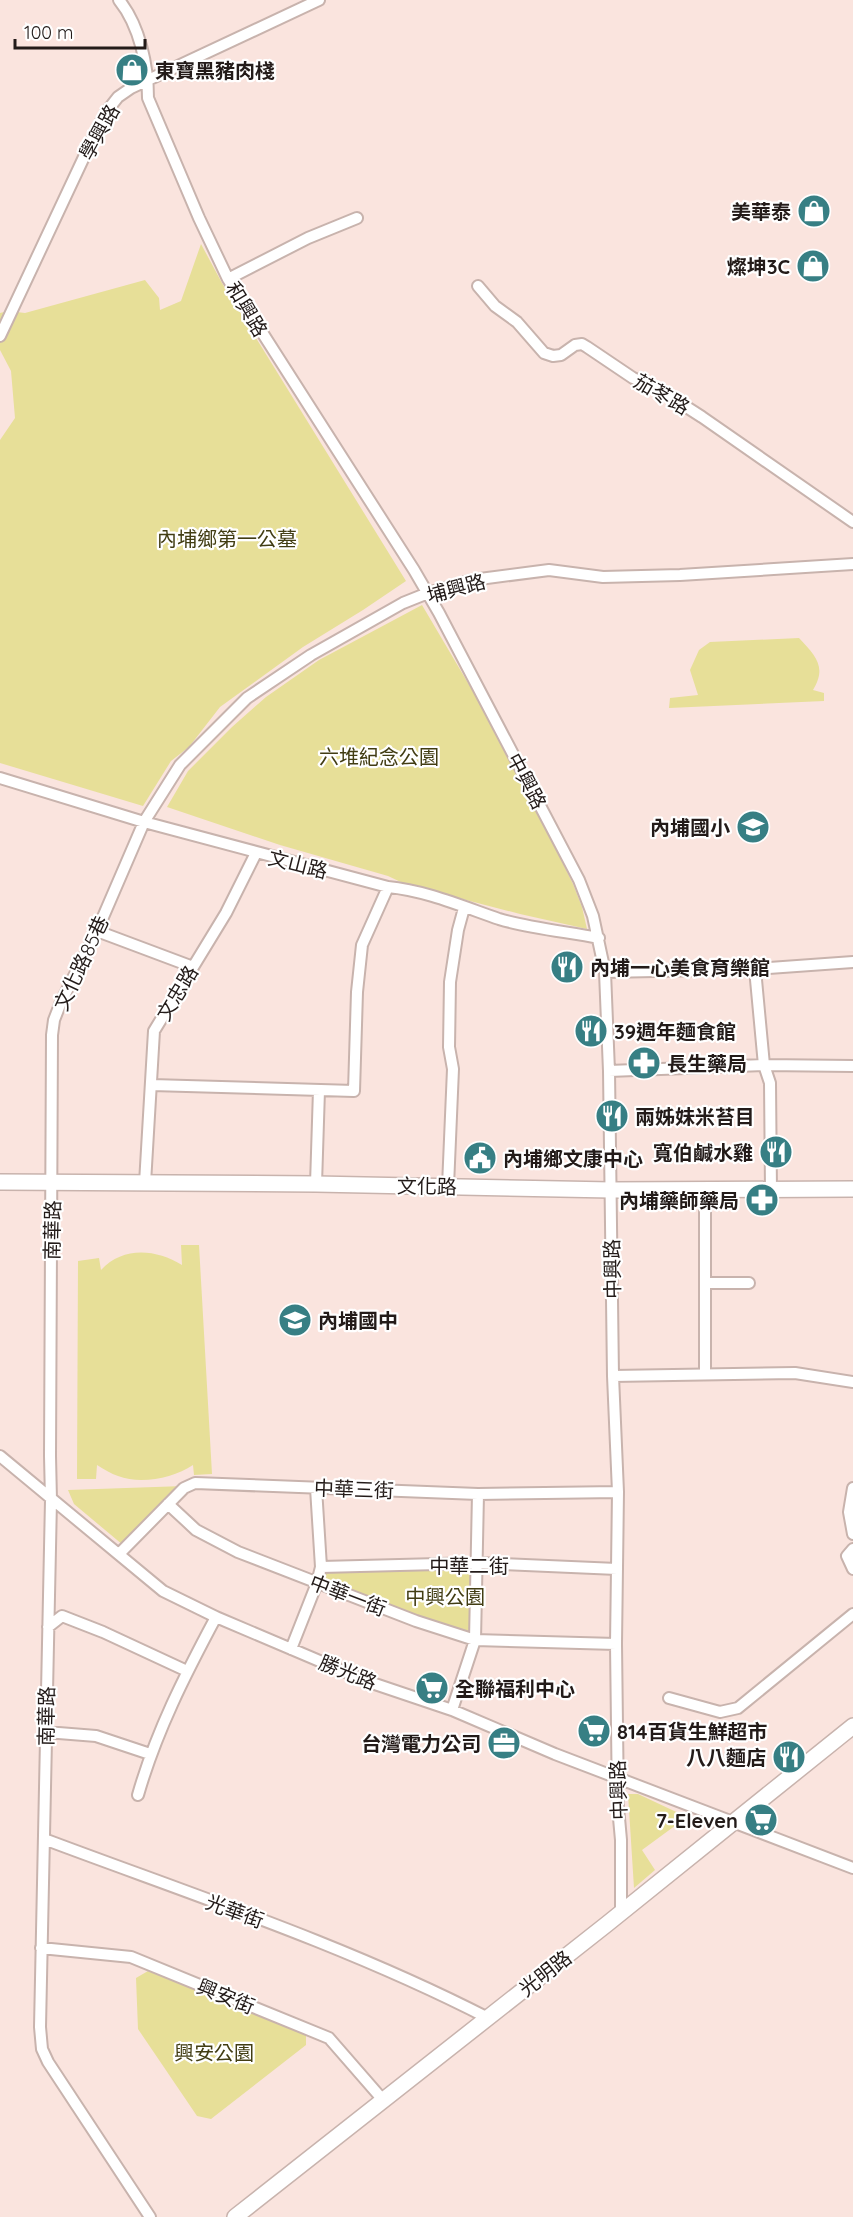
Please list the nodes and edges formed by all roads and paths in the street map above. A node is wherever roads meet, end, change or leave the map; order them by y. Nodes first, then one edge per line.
1 (119, 0) edge
2 (319, 0) edge
3 (148, 80) junction
4 (357, 218) dead end
5 (228, 279) junction
6 (478, 286) dead end
7 (0, 336) edge
8 (853, 522) edge
9 (853, 564) edge
10 (428, 593) junction
11 (0, 778) edge
12 (144, 822) junction
13 (256, 853) junction
14 (388, 887) junction
15 (464, 908) junction
16 (97, 932) junction
17 (599, 938) junction
18 (853, 962) edge
19 (193, 967) junction
20 (755, 969) junction
21 (605, 972) junction
22 (764, 1065) junction
23 (853, 1066) edge
24 (609, 1071) junction
25 (152, 1085) junction
26 (319, 1090) junction
27 (0, 1182) edge
28 (52, 1183) junction
29 (145, 1183) junction
30 (316, 1184) junction
31 (448, 1186) junction
32 (853, 1189) edge
33 (611, 1190) junction
34 (705, 1190) junction
35 (771, 1191) junction
36 (705, 1283) junction
37 (749, 1283) dead end
38 (705, 1374) junction
39 (613, 1376) junction
40 (853, 1382) edge
41 (0, 1456) edge
42 (316, 1488) junction
43 (853, 1488) edge
44 (618, 1492) junction
45 (478, 1494) junction
46 (51, 1500) junction
47 (168, 1504) junction
48 (853, 1534) edge
49 (850, 1553) edge
50 (119, 1554) junction
51 (478, 1563) junction
52 (321, 1567) junction
53 (617, 1569) junction
54 (853, 1569) edge
55 (317, 1583) junction
56 (853, 1614) edge
57 (216, 1617) junction
58 (48, 1627) junction
59 (475, 1640) junction
60 (616, 1644) junction
61 (291, 1649) junction
62 (187, 1671) junction
63 (669, 1698) dead end
64 (452, 1710) junction
65 (853, 1726) edge
66 (46, 1732) junction
67 (150, 1754) junction
68 (617, 1777) junction
69 (138, 1795) dead end
70 (734, 1822) junction
71 (44, 1839) junction
72 (853, 1868) edge
73 (621, 1913) junction
74 (41, 1948) junction
75 (488, 2018) junction
76 (383, 2100) junction
77 (150, 2217) edge
78 (235, 2217) edge

1 - 3 street, 和興路
2 - 3 street, 學興路
3 - 5 street, 和興路
3 - 7 street, 學興路
4 - 5 street
5 - 10 street, 和興路
6 - 8 street, 茄苳路
9 - 10 street, 埔興路
10 - 12 street, 埔興路
10 - 17 street, 中興路
11 - 12 street, 文山路
12 - 13 street, 文山路
12 - 16 street, 文化路85巷
13 - 14 street, 文山路
13 - 19 street, 文忠路
14 - 15 street, 文山路
14 - 26 street
15 - 17 street, 文山路
15 - 31 street
16 - 19 street
16 - 28 street, 文化路85巷
17 - 21 street, 中興路
18 - 20 street
19 - 25 street, 文忠路
20 - 21 street
20 - 22 street
21 - 24 street, 中興路
22 - 23 street
22 - 24 street
22 - 35 street
24 - 33 street, 中興路
25 - 26 street
25 - 29 street, 文忠路
26 - 30 street
27 - 28 street, 文化路
28 - 29 street, 文化路
28 - 46 street, 南華路
29 - 30 street, 文化路
30 - 31 street, 文化路
31 - 33 street, 文化路
32 - 35 street, 文化路
33 - 34 street, 文化路
33 - 39 street, 中興路
34 - 35 street, 文化路
34 - 36 street
36 - 37 street
36 - 38 street
38 - 39 street
38 - 40 street
39 - 44 street, 中興路
41 - 46 street, 勝光路
42 - 45 street, 中華三街
42 - 47 street, 中華三街
42 - 52 street
43 - 48 street
44 - 45 street, 中華三街
44 - 53 street, 中興路
45 - 51 street
46 - 50 street, 勝光路
46 - 58 street, 南華路
47 - 50 street, 中華三街
47 - 55 street, 中華一街
49 - 54 street
50 - 57 street, 勝光路
51 - 52 street, 中華二街
51 - 53 street, 中華二街
51 - 59 street
52 - 55 street
53 - 60 street, 中興路
55 - 59 street, 中華一街
55 - 61 street
56 - 63 street
57 - 61 street, 勝光路
57 - 62 street
58 - 62 street
58 - 66 street, 南華路
59 - 60 street, 中華一街
59 - 64 street
60 - 68 street, 中興路
61 - 64 street, 勝光路
62 - 67 street
64 - 68 street, 勝光路
65 - 70 street, 光明路
66 - 67 street
66 - 71 street, 南華路
67 - 69 street
68 - 70 street, 勝光路
68 - 73 street, 中興路
70 - 72 street, 勝光路
70 - 73 street, 光明路
71 - 74 street, 南華路
71 - 75 street, 光華街
73 - 75 street, 光明路
74 - 76 street, 興安街
74 - 77 street, 南華路
75 - 76 street, 光明路
76 - 78 street, 光明路

